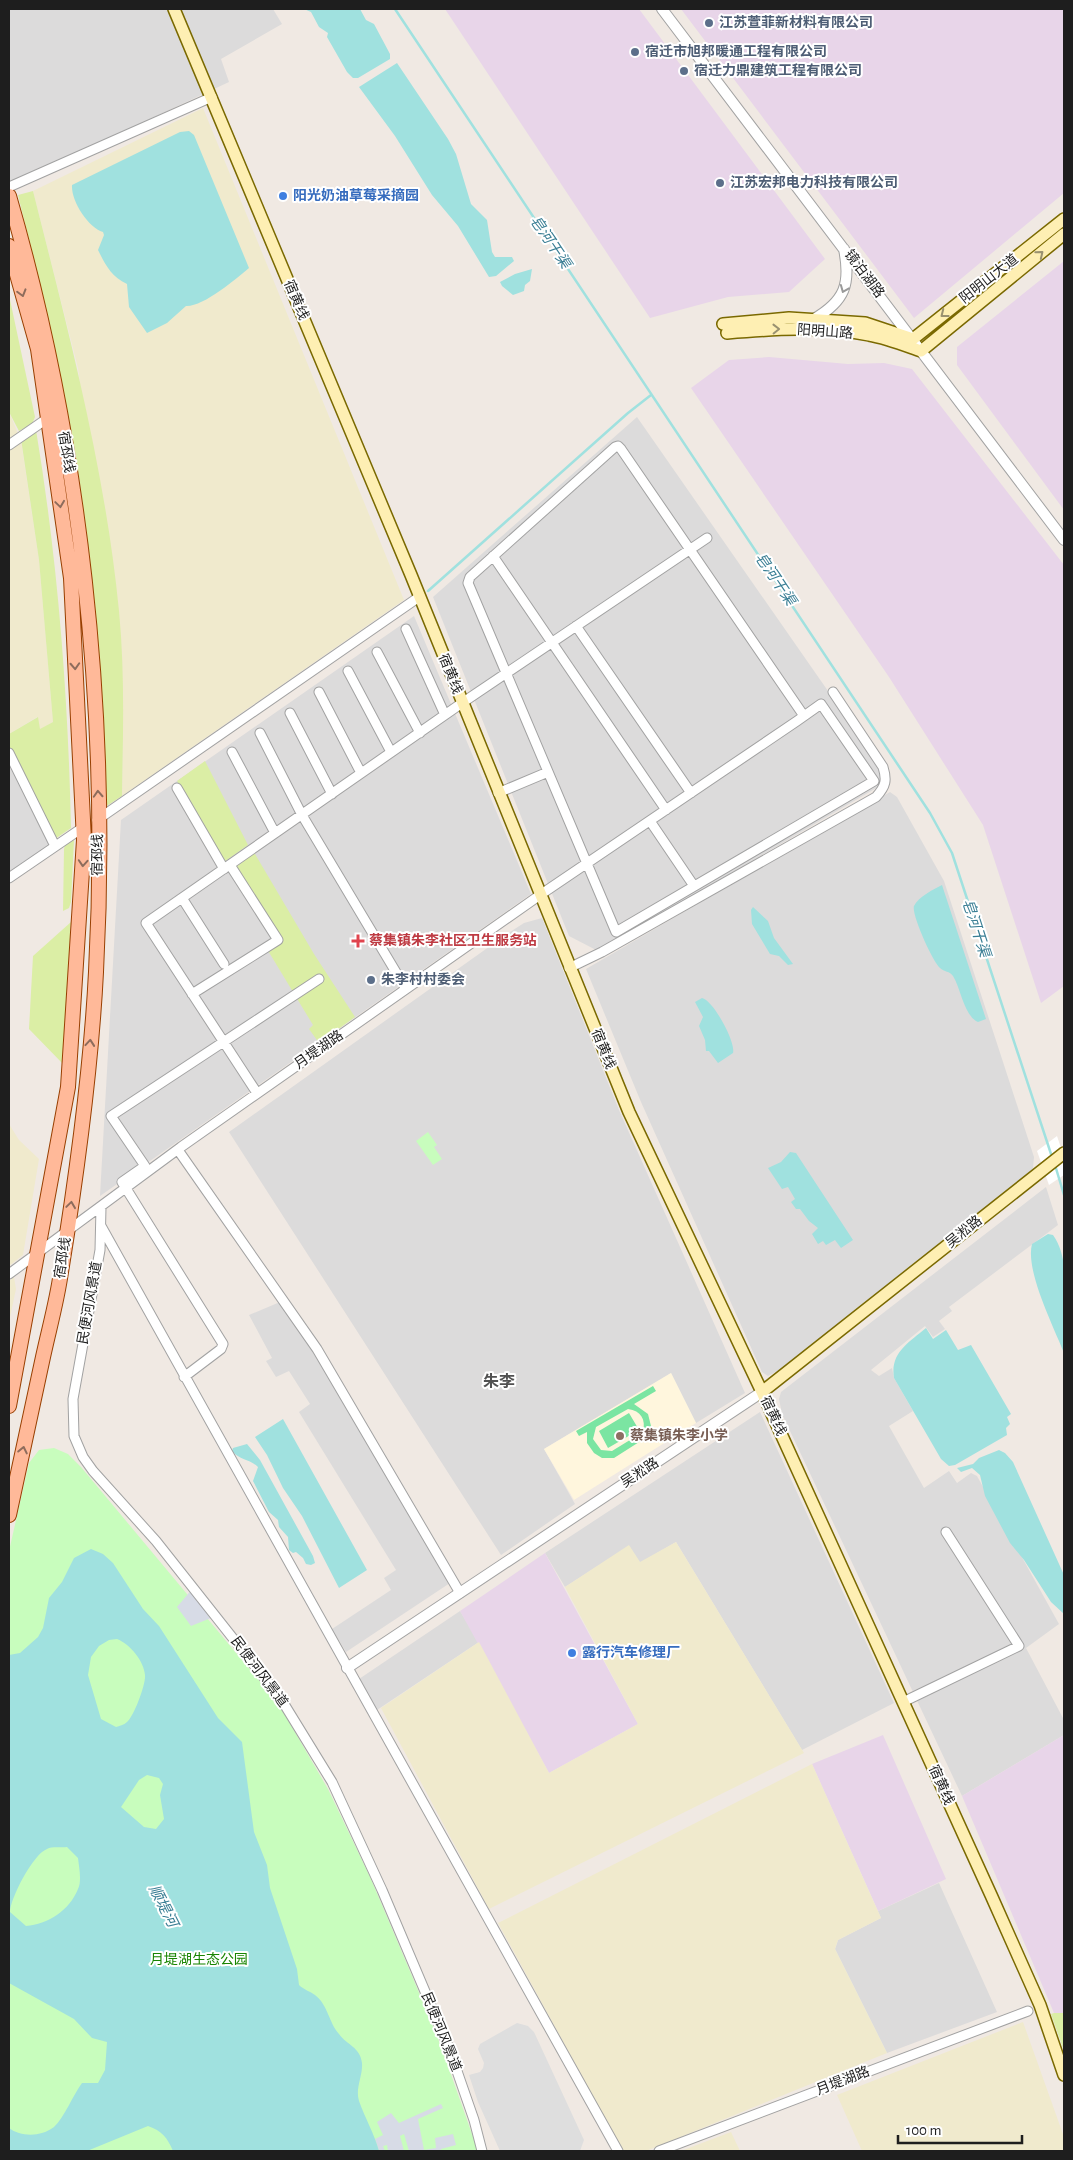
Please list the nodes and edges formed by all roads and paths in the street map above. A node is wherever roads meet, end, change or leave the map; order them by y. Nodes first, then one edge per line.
1 (174, 9) edge
2 (662, 9) edge
3 (212, 97) junction
4 (9, 187) edge
5 (9, 196) edge
6 (1064, 219) edge
7 (1064, 234) edge
8 (9, 246) edge
9 (843, 246) junction
10 (814, 319) junction
11 (913, 339) junction
12 (921, 351) junction
13 (48, 418) junction
14 (9, 445) edge
15 (707, 538) dead end
16 (1064, 540) edge
17 (691, 549) junction
18 (493, 556) junction
19 (419, 597) junction
20 (576, 626) junction
21 (406, 629) dead end
22 (552, 642) junction
23 (377, 652) dead end
24 (348, 672) dead end
25 (506, 673) junction
26 (319, 692) dead end
27 (833, 692) dead end
28 (462, 703) junction
29 (290, 713) dead end
30 (446, 715) junction
31 (804, 716) junction
32 (260, 733) dead end
33 (420, 733) junction
34 (232, 752) dead end
35 (392, 752) junction
36 (9, 753) edge
37 (548, 772) junction
38 (361, 773) junction
39 (177, 788) dead end
40 (498, 792) junction
41 (691, 793) junction
42 (332, 794) junction
43 (666, 810) junction
44 (302, 815) junction
45 (99, 818) junction
46 (650, 821) junction
47 (84, 827) junction
48 (275, 833) junction
49 (55, 846) junction
50 (587, 863) junction
51 (227, 867) junction
52 (9, 878) edge
53 (697, 884) junction
54 (707, 892) junction
55 (540, 895) junction
56 (182, 898) junction
57 (224, 964) dead end
58 (569, 968) junction
59 (319, 979) dead end
60 (406, 989) junction
61 (192, 994) junction
62 (223, 1042) junction
63 (257, 1094) junction
64 (178, 1150) junction
65 (1064, 1154) edge
66 (125, 1188) junction
67 (100, 1207) junction
68 (100, 1224) junction
69 (67, 1232) junction
70 (38, 1252) junction
71 (9, 1274) edge
72 (184, 1377) junction
73 (762, 1392) junction
74 (9, 1406) edge
75 (9, 1515) edge
76 (946, 1532) dead end
77 (460, 1592) junction
78 (347, 1668) junction
79 (903, 1702) junction
80 (1028, 2011) dead end
81 (1064, 2075) edge
82 (482, 2151) edge
83 (618, 2151) edge
84 (659, 2151) edge

1 - 3 main road, 宿黄线
2 - 9 street, 镜泊湖路
3 - 4 street
3 - 19 main road, 宿黄线
45 -> 5 main road, 宿邳线
6 -> 11 main road, 阳明山大道
12 -> 7 main road, 阳明山大道
8 -> 13 main road, 宿邳线
9 -> 10 street
9 - 11 street, 镜泊湖路
10 - 11 main road, 阳明山路
10 -> 12 main road, 阳明山路
11 - 12 street, 镜泊湖路
12 - 16 street, 镜泊湖路
13 - 14 street
13 -> 47 main road, 宿邳线
15 - 17 street
17 - 18 street
17 - 20 street
17 - 31 street
18 - 22 street
18 - 25 street
19 - 28 main road, 宿黄线
19 - 45 street
20 - 22 street
20 - 41 street
21 - 30 street
22 - 25 street
22 - 43 street
23 - 33 street
24 - 35 street
25 - 28 street
25 - 37 street
26 - 38 street
27 - 54 street
28 - 30 street
28 - 40 main road, 宿黄线
29 - 42 street
30 - 33 street
31 - 41 street, 月堤湖路
31 - 53 street, 月堤湖路
32 - 44 street
33 - 35 street
34 - 48 street
35 - 38 street
36 - 49 street
37 - 40 street
37 - 50 street
38 - 42 street
39 - 51 street
40 - 55 main road, 宿黄线
41 - 43 street, 月堤湖路
42 - 44 street
43 - 46 street, 月堤湖路
44 - 48 street
44 - 60 street
45 - 47 street
69 -> 45 main road, 宿邳线
46 - 50 street, 月堤湖路
46 - 53 street
47 - 49 street
47 -> 70 main road, 宿邳线
48 - 51 street
49 - 52 street
50 - 53 street
50 - 55 street, 月堤湖路
51 - 56 street
51 - 61 street
53 - 54 street
54 - 58 street
55 - 58 main road, 宿黄线
55 - 60 street, 月堤湖路
56 - 57 street
56 - 61 street
58 - 73 main road, 宿黄线
59 - 62 street
60 - 63 street, 月堤湖路
61 - 62 street
62 - 63 street
62 - 66 street
63 - 64 street, 月堤湖路
64 - 66 street, 月堤湖路
64 - 77 street
65 - 73 main road, 吴淞路
66 - 67 street, 月堤湖路
66 - 72 street
67 - 68 street, 民便河风景道
67 - 69 street, 月堤湖路
68 - 72 street
68 - 82 street, 民便河风景道
69 - 70 street, 月堤湖路
75 -> 69 main road, 宿邳线
70 - 71 street, 月堤湖路
70 - 74 main road, 宿邳线
72 - 78 street
73 - 77 street, 吴淞路
73 - 79 main road, 宿黄线
76 - 79 street
77 - 78 street, 吴淞路
78 - 83 street
79 - 81 main road, 宿黄线
80 - 84 street, 月堤湖路

